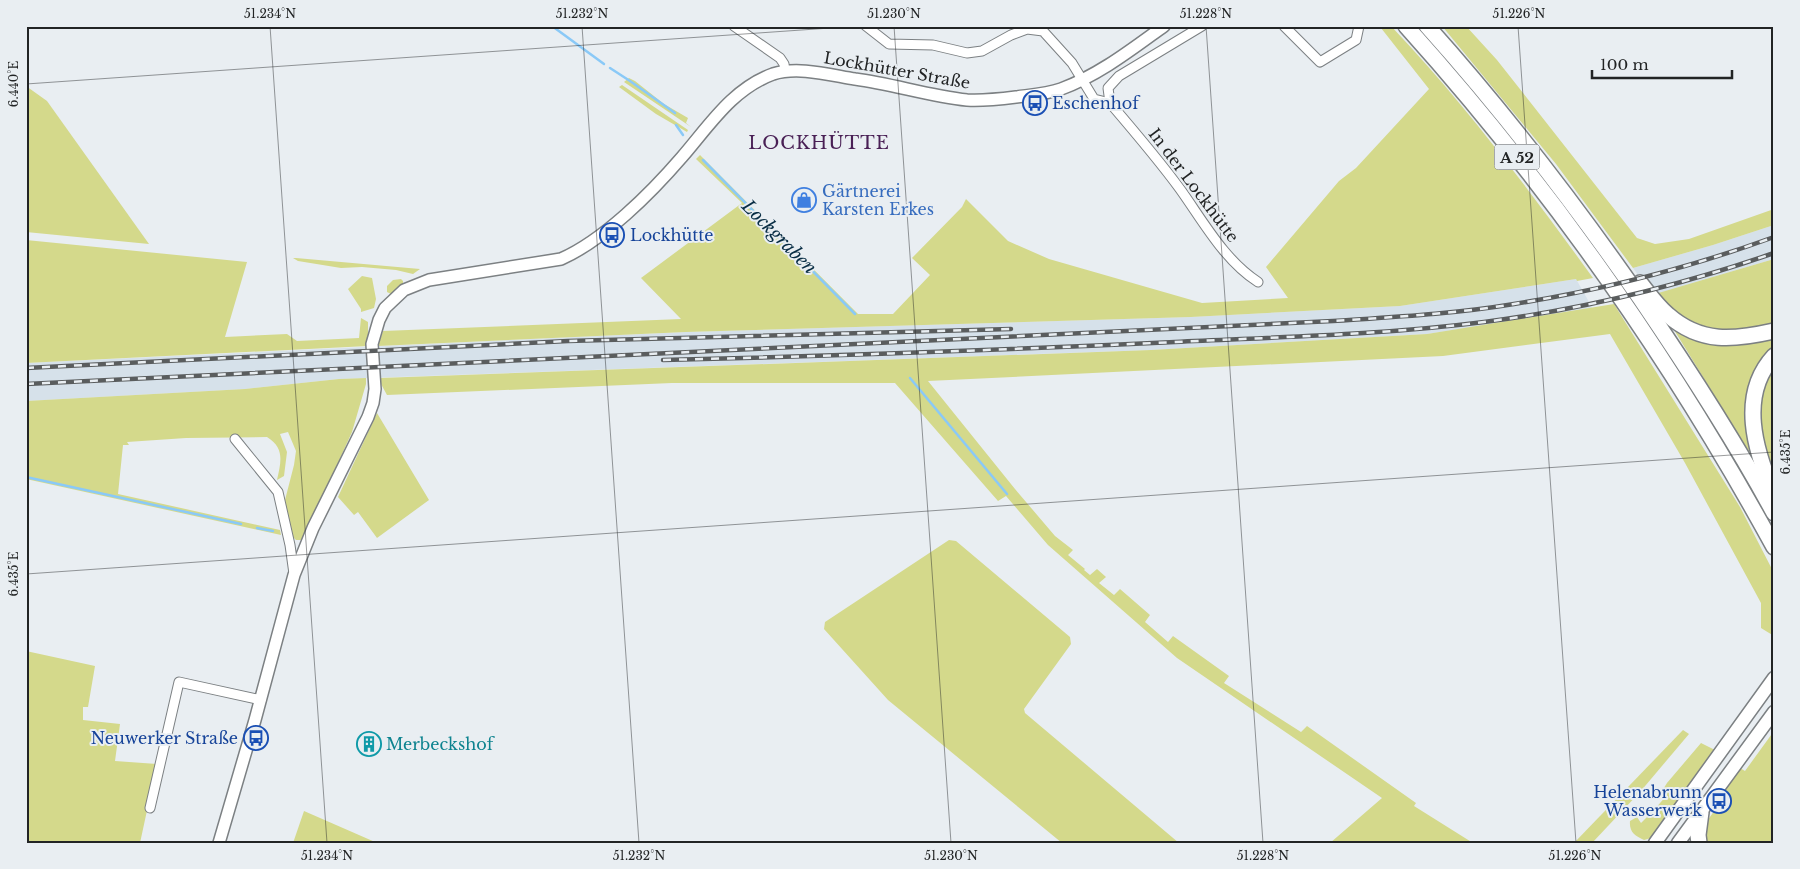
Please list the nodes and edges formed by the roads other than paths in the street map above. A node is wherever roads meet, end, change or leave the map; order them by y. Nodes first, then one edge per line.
1 (734, 26) edge
2 (866, 26) edge
3 (1164, 26) edge
4 (1202, 26) edge
5 (1284, 26) edge
6 (1359, 26) edge
7 (1406, 26) edge
8 (1427, 26) edge
9 (1043, 28) edge
10 (785, 71) junction
11 (1083, 79) junction
12 (1110, 103) junction
13 (1590, 225) junction
14 (1258, 282) dead end
15 (1774, 331) edge
16 (1774, 356) edge
17 (236, 439) dead end
18 (1774, 494) edge
19 (1774, 513) edge
20 (1774, 547) edge
21 (294, 575) junction
22 (1774, 678) edge
23 (260, 700) junction
24 (1774, 712) edge
25 (150, 808) dead end
26 (1701, 812) junction
27 (219, 843) edge
28 (1655, 843) edge
29 (1678, 843) edge
30 (1699, 843) edge

1 - 10 street
2 - 9 street
3 - 11 street, Lockhütter Straße
4 - 12 street
5 - 6 street
7 - 20 highway, A 52
8 - 13 highway, A 52
9 - 11 street, In der Lockhütte
10 - 11 street, Lockhütter Straße
10 - 21 street, Lockhütter Straße
11 - 12 street, In der Lockhütte
12 - 14 street, In der Lockhütte
13 - 15 highway
13 - 19 highway, A 52
16 - 18 highway
17 - 21 street
21 - 23 street
22 - 28 main road
23 - 25 street
23 - 27 street
24 - 26 main road
26 - 29 main road
26 - 30 highway

